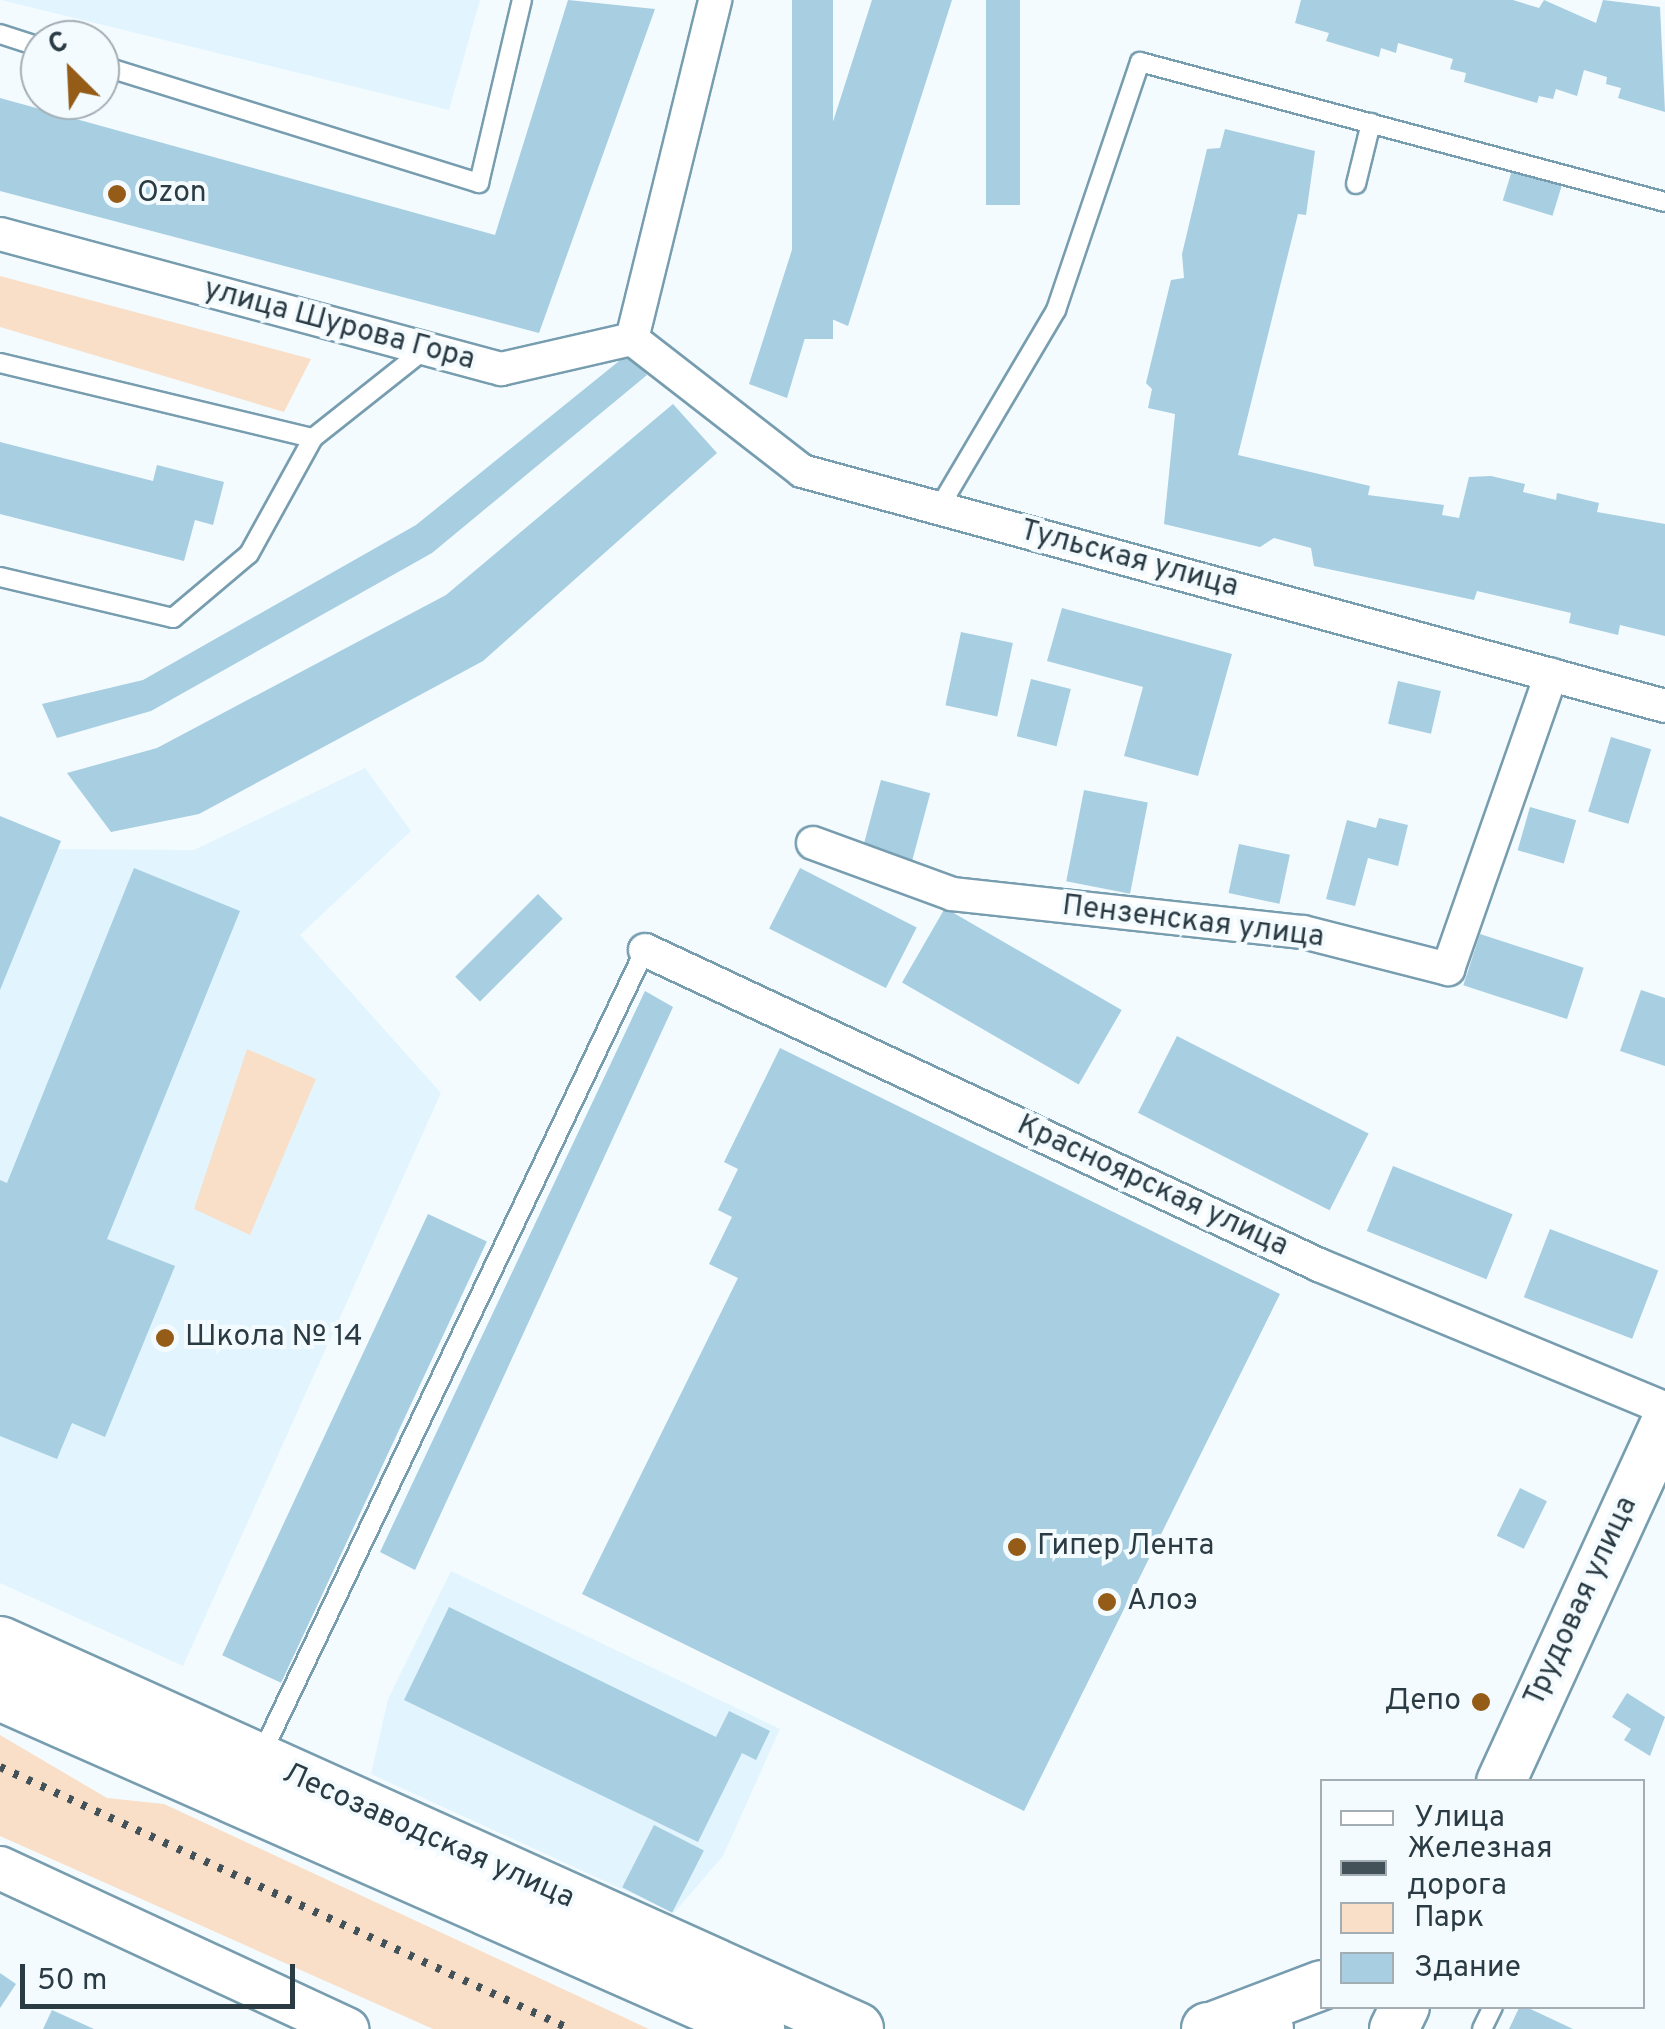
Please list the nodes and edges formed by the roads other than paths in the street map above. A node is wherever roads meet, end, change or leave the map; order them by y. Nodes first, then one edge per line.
1 (522, 0) edge
2 (714, 0) edge
3 (120, 72) edge
4 (1370, 123) junction
5 (1356, 184) dead end
6 (1665, 202) edge
7 (0, 234) edge
8 (632, 339) junction
9 (424, 350) junction
10 (0, 363) edge
11 (314, 438) junction
12 (939, 508) junction
13 (0, 577) edge
14 (1551, 675) junction
15 (1665, 706) edge
16 (813, 843) dead end
17 (646, 950) joint
18 (1665, 1408) edge
19 (1665, 1424) edge
20 (0, 1643) edge
21 (0, 1694) edge
22 (259, 1760) junction
23 (1502, 1779) edge
24 (5, 1878) edge
25 (1320, 1986) edge
26 (346, 2029) edge
27 (758, 2029) edge
28 (858, 2029) edge
29 (1207, 2029) edge
30 (1267, 2029) edge

1 - 3 lane
2 - 8 street
4 - 5 lane
4 - 6 lane
4 - 12 lane
7 - 9 street, улица Шурова Гора
8 - 9 street, улица Шурова Гора
8 - 12 street, Тульская улица
9 - 11 lane
10 - 11 lane
11 - 13 lane
12 - 14 street, Тульская улица
14 - 15 street, Тульская улица
14 - 16 street, Пензенская улица
17 - 18 street, Красноярская улица
17 - 22 lane
19 - 23 main road, Трудовая улица
20 - 22 main road, Лесозаводская улица
21 - 27 main road, Лесозаводская улица
22 - 28 main road, Лесозаводская улица
24 - 26 street
25 - 29 main road
29 - 30 main road

